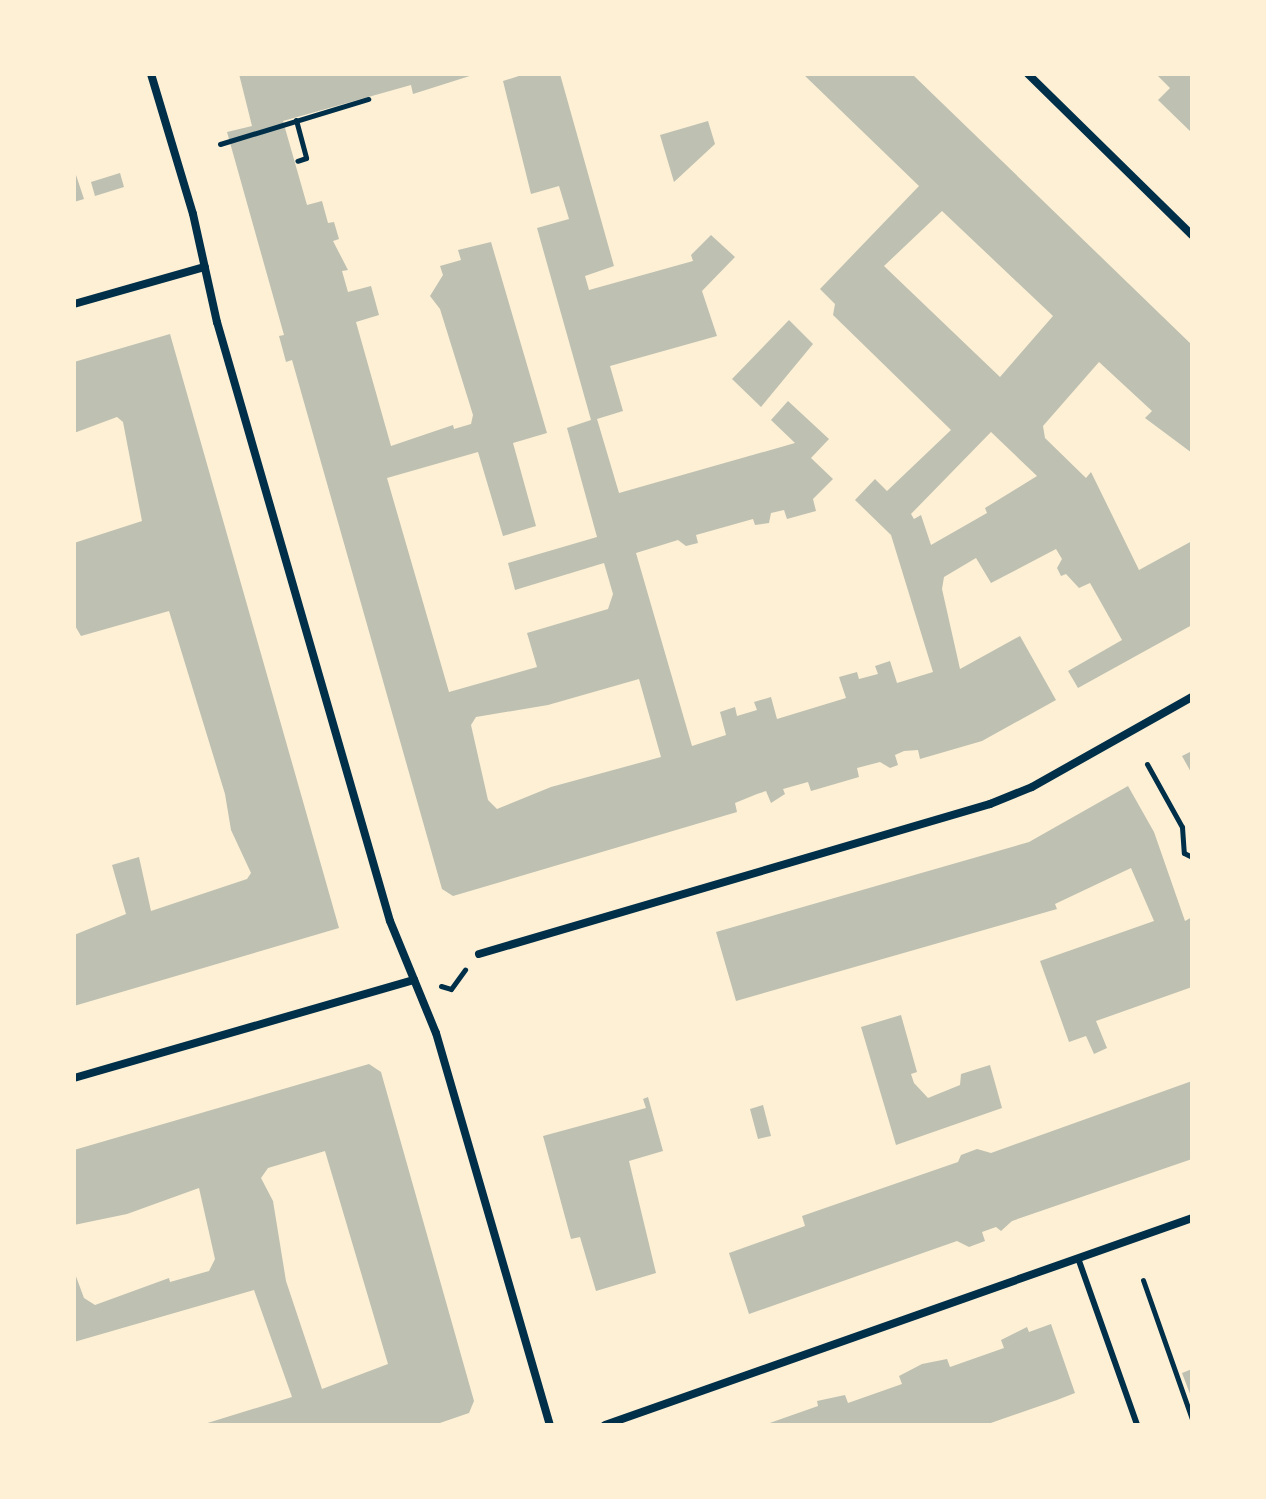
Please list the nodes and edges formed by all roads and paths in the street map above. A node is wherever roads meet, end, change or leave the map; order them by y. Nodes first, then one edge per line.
1 (151, 74) edge
2 (1028, 74) edge
3 (368, 99) dead end
4 (296, 121) junction
5 (220, 144) dead end
6 (297, 161) dead end
7 (1192, 235) edge
8 (205, 267) junction
9 (74, 304) edge
10 (1192, 697) edge
11 (1147, 764) dead end
12 (1192, 857) edge
13 (479, 954) joint
14 (414, 980) junction
15 (74, 1078) edge
16 (1192, 1218) edge
17 (1078, 1258) junction
18 (1143, 1280) dead end
19 (1192, 1419) edge
20 (550, 1425) edge
21 (605, 1425) edge
22 (1137, 1425) edge

1 - 8 street
2 - 7 street
3 - 4 path
4 - 5 path
4 - 6 path
8 - 9 street
8 - 14 street
10 - 13 street
11 - 12 path
13 - 14 path
14 - 15 street
14 - 20 street
16 - 17 street
17 - 21 street
17 - 22 lane
18 - 19 path

